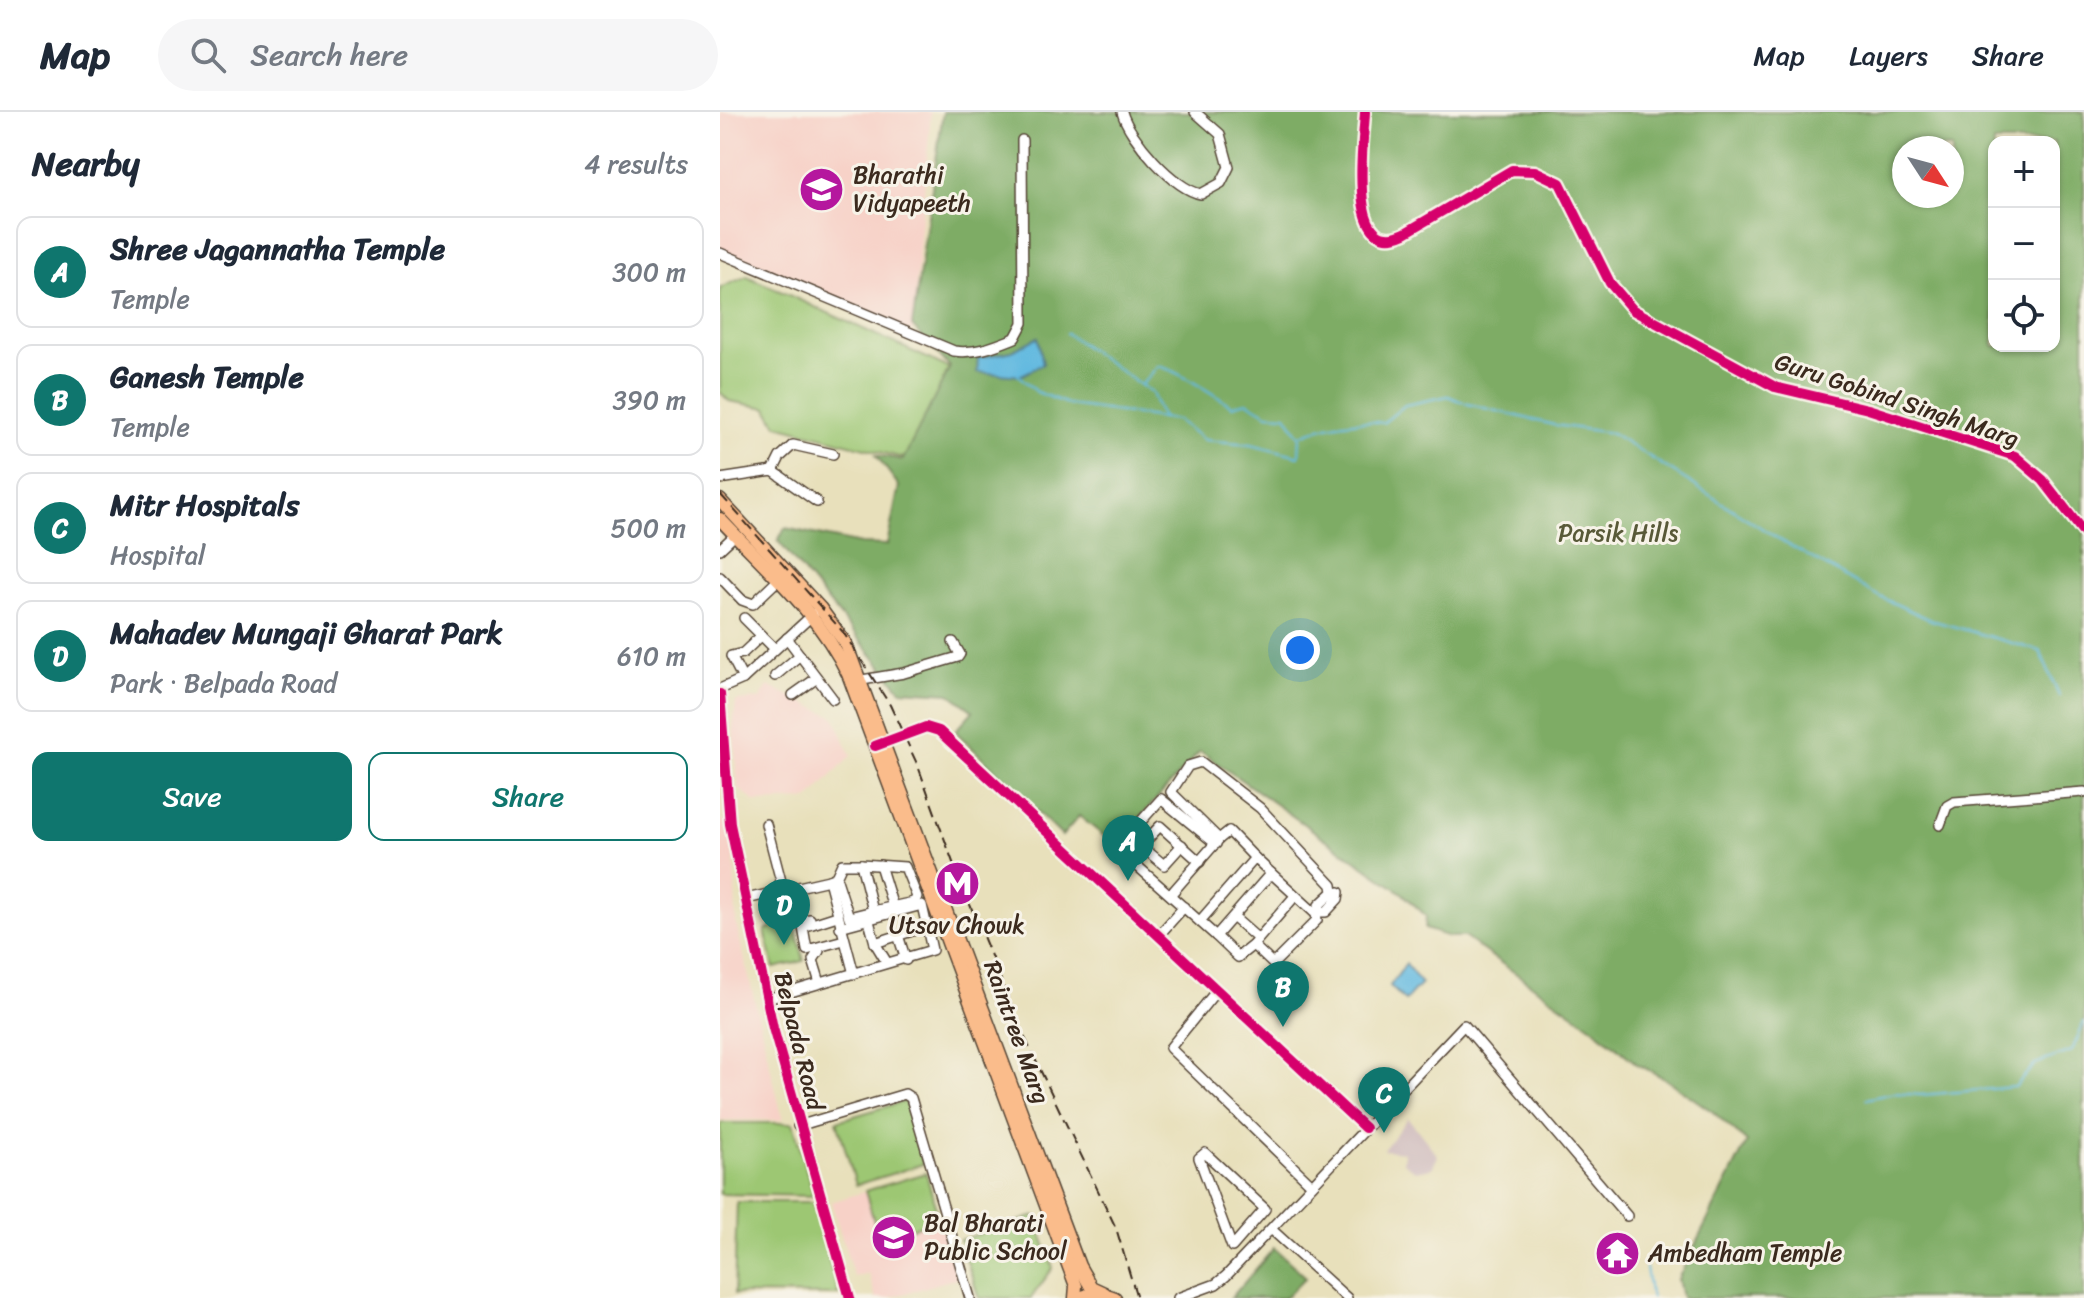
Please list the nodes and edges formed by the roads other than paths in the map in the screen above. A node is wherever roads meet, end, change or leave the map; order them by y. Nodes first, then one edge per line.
1 (1122, 112) edge
2 (1195, 112) edge
3 (1365, 112) edge
4 (1022, 140) dead end
5 (720, 253) edge
6 (833, 454) dead end
7 (773, 471) junction
8 (720, 479) edge
9 (817, 502) dead end
10 (722, 514) edge
11 (2084, 533) edge
12 (735, 535) junction
13 (720, 549) edge
14 (720, 577) edge
15 (778, 580) junction
16 (815, 612) junction
17 (744, 618) dead end
18 (761, 636) junction
19 (787, 638) junction
20 (953, 642) dead end
21 (775, 649) junction
22 (800, 655) junction
23 (775, 676) dead end
24 (817, 678) junction
25 (743, 679) junction
26 (862, 680) junction
27 (720, 692) edge
28 (793, 695) dead end
29 (833, 699) dead end
30 (880, 744) junction
31 (722, 749) edge
32 (2084, 792) edge
33 (725, 824) edge
34 (766, 824) dead end
35 (1940, 825) dead end
36 (1128, 835) junction
37 (1218, 842) junction
38 (1182, 845) junction
39 (1141, 846) junction
40 (1255, 858) junction
41 (1200, 862) junction
42 (861, 864) junction
43 (880, 865) junction
44 (1271, 873) junction
45 (832, 878) junction
46 (789, 890) junction
47 (1339, 892) dead end
48 (1171, 894) junction
49 (1295, 896) junction
50 (746, 899) junction
51 (893, 907) junction
52 (1184, 907) junction
53 (849, 915) junction
54 (871, 916) junction
55 (1233, 917) junction
56 (838, 918) junction
57 (1200, 921) junction
58 (915, 930) dead end
59 (898, 935) junction
60 (1159, 935) junction
61 (1216, 936) junction
62 (844, 941) junction
63 (1255, 942) junction
64 (875, 943) junction
65 (906, 960) junction
66 (886, 961) junction
67 (854, 974) junction
68 (820, 983) junction
69 (1217, 990) junction
70 (767, 999) junction
71 (798, 1126) junction
72 (1365, 1128) junction
73 (1231, 1176) joint
74 (1312, 1185) junction
75 (1627, 1216) dead end
76 (1271, 1229) junction
77 (1109, 1296) edge
78 (850, 1298) edge
79 (970, 1298) edge
80 (1077, 1298) edge
81 (1178, 1298) edge
82 (1347, 1298) edge

1 - 2 street
3 - 11 street, Guru Gobind Singh Marg
4 - 5 street
6 - 7 street
7 - 8 street
7 - 9 street
10 - 12 main road, Raintree Marg
10 - 16 main road, Raintree Marg
12 - 13 street
12 - 15 main road, Raintree Marg
14 - 15 street
15 - 16 main road, Raintree Marg
16 - 19 street
16 - 26 main road, Raintree Marg
16 - 30 main road, Raintree Marg
17 - 18 street
18 - 21 street
18 - 25 street
19 - 21 street
19 - 22 street
20 - 26 street
21 - 25 street
22 - 23 street
22 - 24 street
24 - 28 street
24 - 29 street
25 - 27 street
26 - 30 main road, Raintree Marg
27 - 31 street, Belpada Road
30 - 60 street
30 - 77 main road, Raintree Marg
30 - 80 main road, Raintree Marg
31 - 33 street, Belpada Road
32 - 35 street
33 - 50 street, Belpada Road
34 - 46 street
36 - 37 street
36 - 39 street
36 - 48 street
37 - 40 street
37 - 41 street
37 - 47 street
38 - 39 street
38 - 39 street
38 - 41 street
40 - 44 street
40 - 57 street
41 - 48 street
42 - 43 street
42 - 45 street
42 - 54 street
43 - 51 street
43 - 51 street
44 - 49 street
44 - 55 street
45 - 46 street
45 - 53 street
45 - 56 street
46 - 50 street
46 - 56 street
48 - 52 street
49 - 63 street
49 - 63 street
50 - 70 street, Belpada Road
51 - 54 street
52 - 57 street
52 - 60 street
53 - 54 street
53 - 56 street
54 - 56 street
54 - 64 street
54 - 65 street
55 - 61 street
55 - 63 street
56 - 62 street
56 - 62 street
57 - 61 street
58 - 59 street
59 - 64 street
59 - 65 street
60 - 69 street
61 - 63 street
62 - 67 street
62 - 68 street
64 - 66 street
65 - 66 street
66 - 67 street
67 - 68 street
68 - 70 street
69 - 72 street
69 - 74 street
70 - 71 street, Belpada Road
71 - 78 street, Belpada Road
71 - 79 street
72 - 74 street
72 - 75 street
73 - 73 street
74 - 76 street
76 - 81 street
76 - 82 street
77 - 80 main road

